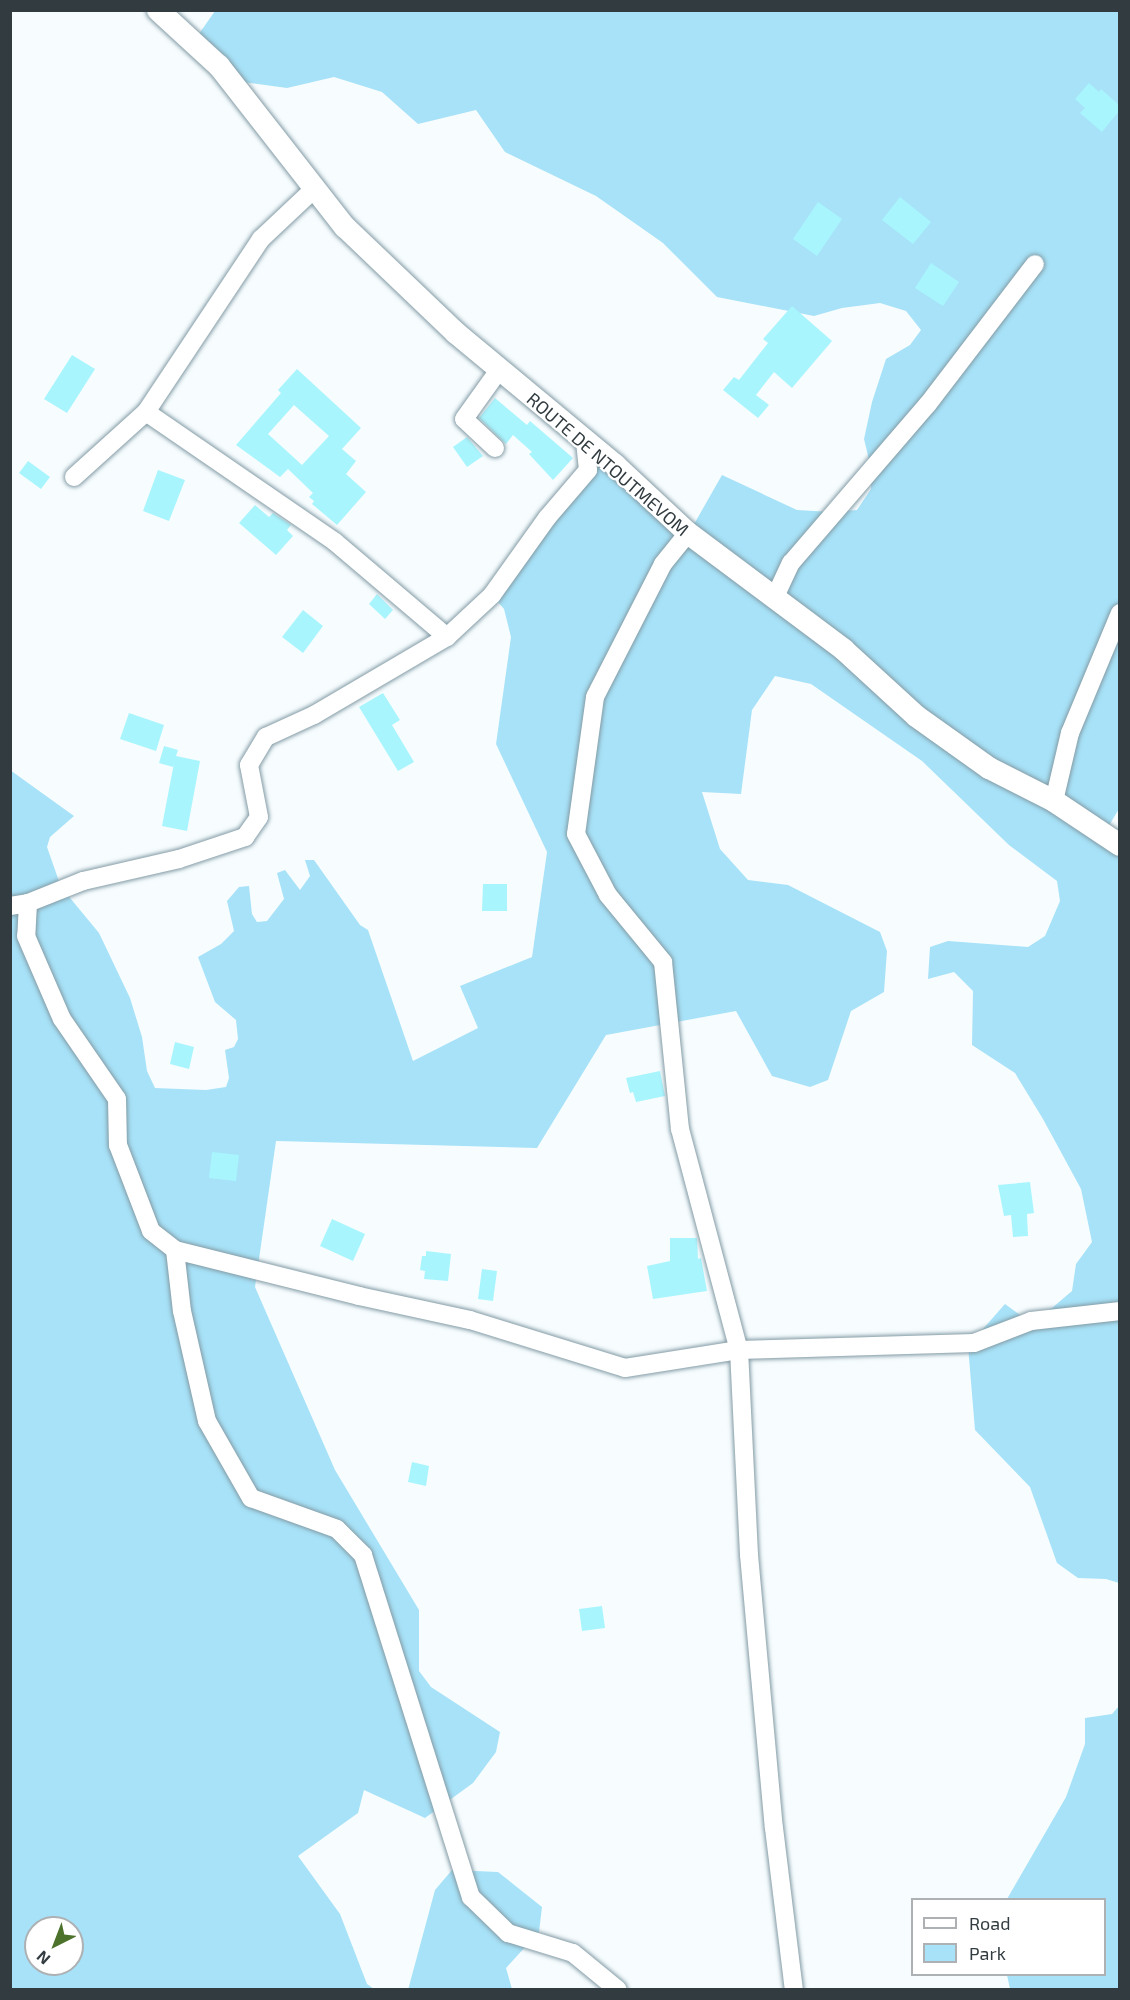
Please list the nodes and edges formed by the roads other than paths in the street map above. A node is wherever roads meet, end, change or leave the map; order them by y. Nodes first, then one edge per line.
1 (158, 10) edge
2 (314, 190) junction
3 (1035, 264) dead end
4 (499, 370) junction
5 (146, 412) junction
6 (585, 442) junction
7 (495, 448) dead end
8 (74, 477) dead end
9 (688, 533) junction
10 (774, 599) junction
11 (1119, 613) edge
12 (447, 637) junction
13 (1054, 801) junction
14 (1119, 845) edge
15 (19, 905) edge
16 (175, 1250) junction
17 (1119, 1311) edge
18 (740, 1350) junction
19 (618, 1989) edge
20 (794, 1989) edge

1 - 2 street, ROUTE DE NTOUTMEVOM
2 - 4 street, ROUTE DE NTOUTMEVOM
2 - 5 street
3 - 10 street
4 - 6 street, ROUTE DE NTOUTMEVOM
4 - 7 street
5 - 8 street
5 - 12 street
6 - 9 street, ROUTE DE NTOUTMEVOM
6 - 12 street
9 - 10 street, ROUTE DE NTOUTMEVOM
9 - 18 street
10 - 13 street, ROUTE DE NTOUTMEVOM
11 - 13 street
12 - 15 street
13 - 14 street, ROUTE DE NTOUTMEVOM
15 - 16 street
16 - 18 street
16 - 19 street
17 - 18 street
18 - 20 street

